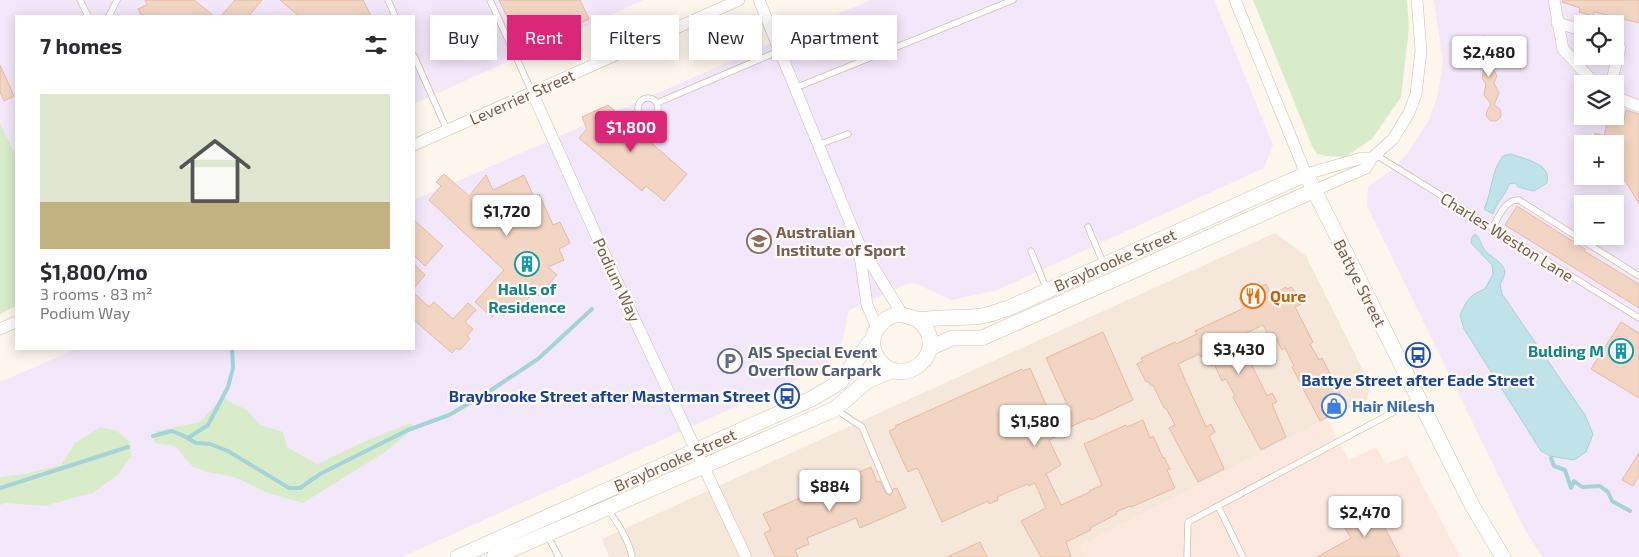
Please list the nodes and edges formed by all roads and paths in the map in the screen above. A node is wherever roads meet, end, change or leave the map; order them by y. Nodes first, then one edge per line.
1 (80, 0) edge
2 (117, 0) edge
3 (388, 0) edge
4 (490, 0) edge
5 (739, 0) edge
6 (759, 0) edge
7 (1013, 0) edge
8 (1235, 0) edge
9 (1418, 0) edge
10 (1554, 0) edge
11 (88, 15) edge
12 (110, 15) edge
13 (395, 15) edge
14 (1557, 23) junction
15 (1574, 28) edge
16 (772, 33) edge
17 (772, 54) edge
18 (415, 58) edge
19 (783, 60) edge
20 (1587, 75) edge
21 (794, 89) junction
22 (532, 92) junction
23 (1624, 101) edge
24 (657, 103) dead end
25 (1639, 106) edge
26 (448, 130) junction
27 (848, 134) dead end
28 (415, 145) edge
29 (818, 145) junction
30 (1374, 156) junction
31 (1306, 174) junction
32 (1313, 191) junction
33 (1088, 227) dead end
34 (1492, 228) junction
35 (858, 244) junction
36 (1030, 252) dead end
37 (1104, 265) junction
38 (1639, 276) edge
39 (1047, 290) junction
40 (1012, 306) junction
41 (910, 317) junction
42 (1639, 318) edge
43 (15, 322) edge
44 (1018, 322) junction
45 (0, 329) edge
46 (875, 333) junction
47 (930, 348) junction
48 (893, 370) junction
49 (1418, 399) junction
50 (836, 409) junction
51 (697, 450) junction
52 (704, 466) junction
53 (889, 491) dead end
54 (1218, 506) junction
55 (607, 507) junction
56 (546, 534) junction
57 (458, 557) edge
58 (494, 557) edge
59 (559, 557) edge
60 (632, 557) edge
61 (746, 557) edge
62 (1187, 557) edge
63 (1243, 557) edge
64 (1503, 557) edge

1 - 11 lane
2 - 12 lane
3 - 13 lane
4 - 22 lane
5 - 22 street, Leverrier Street
6 - 16 street
7 - 21 lane
8 - 31 street, Battye Street
9 - 30 street
10 - 14 street
14 - 15 street
14 - 20 street
17 - 24 lane
18 - 26 lane
19 - 21 street
21 - 29 street
22 - 26 street, Leverrier Street
22 - 51 street, Podium Way
23 - 25 street
26 - 28 street, Leverrier Street
27 - 29 lane
29 - 35 street
30 - 31 street
30 - 32 street
30 - 34 lane, Charles Weston Lane
31 - 32 street, Battye Street
31 - 37 street, Braybrooke Street
32 - 44 street, Braybrooke Street
32 - 49 street, Battye Street
33 - 37 lane
34 - 38 lane
34 - 42 lane, Charles Weston Lane
35 - 41 street
35 - 46 street
36 - 39 lane
37 - 39 street, Braybrooke Street
39 - 40 street, Braybrooke Street
40 - 41 street, Braybrooke Street
40 - 44 street
41 - 46 street
41 - 47 street
43 - 45 street
44 - 47 street, Braybrooke Street
46 - 48 street
46 - 51 street, Braybrooke Street
47 - 48 street
48 - 50 street, Braybrooke Street
49 - 54 lane
49 - 64 street, Battye Street
50 - 52 street, Braybrooke Street
50 - 53 lane
51 - 52 street, Podium Way
51 - 57 street, Braybrooke Street
52 - 55 street, Braybrooke Street
52 - 61 street, Podium Way
54 - 62 lane
54 - 63 lane
55 - 56 street, Braybrooke Street
55 - 60 lane
56 - 58 street, Braybrooke Street
56 - 59 lane

